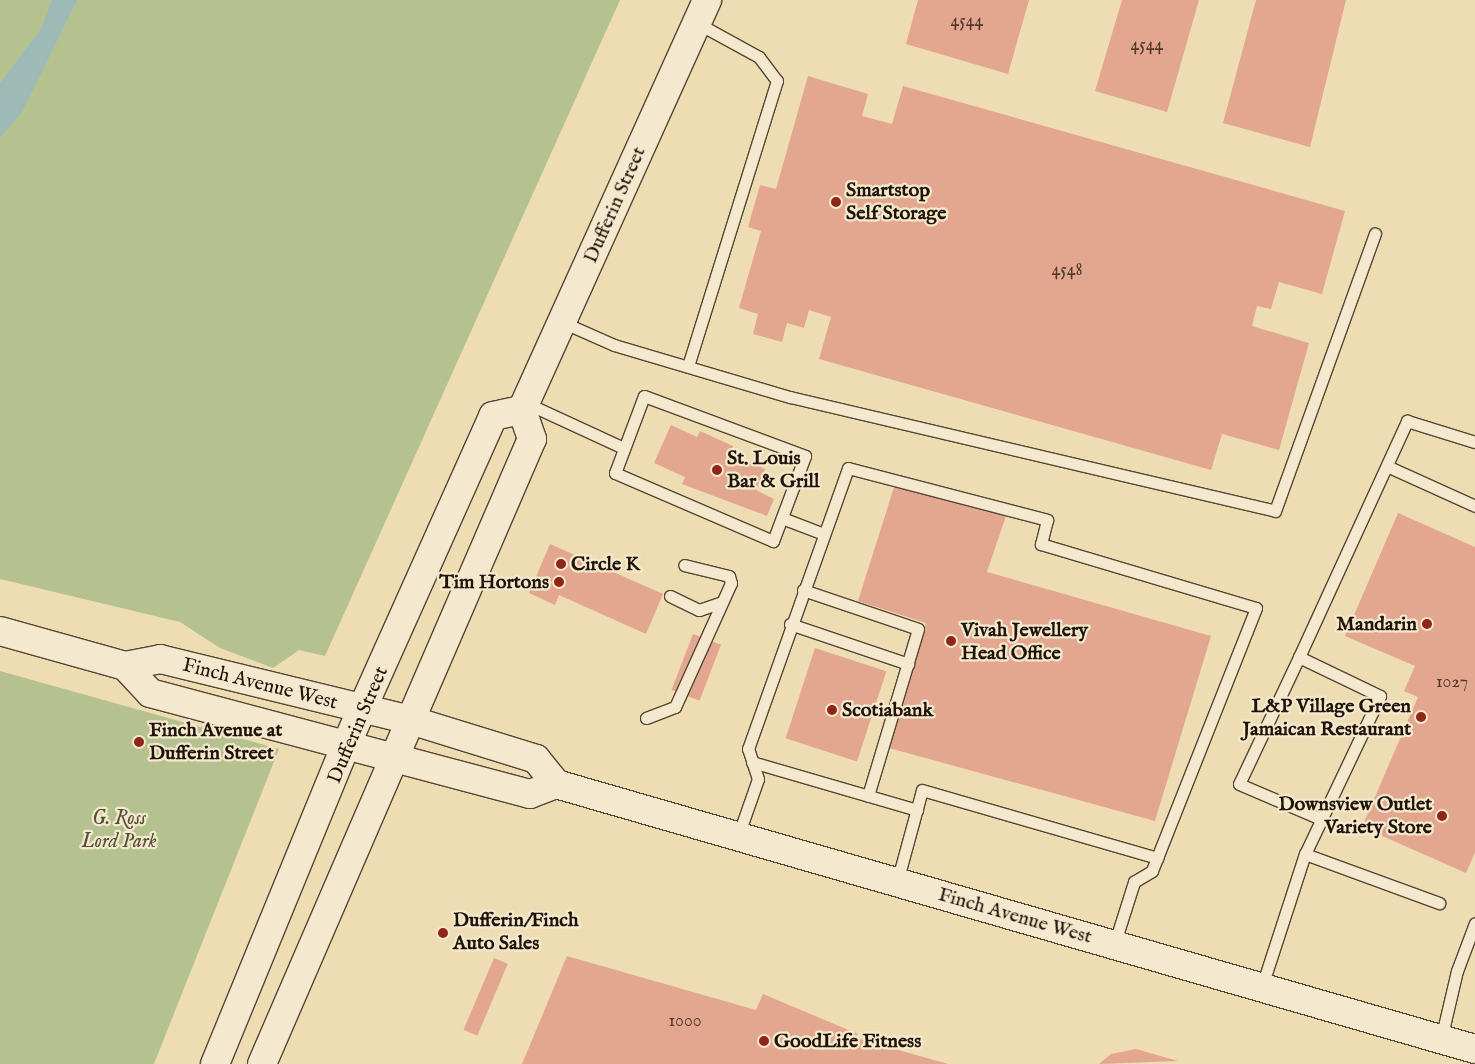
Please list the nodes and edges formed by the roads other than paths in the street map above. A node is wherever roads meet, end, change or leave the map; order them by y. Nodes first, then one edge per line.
1 (702, 11) edge
2 (1375, 233) dead end
3 (562, 322) junction
4 (688, 366) junction
5 (524, 407) junction
6 (1475, 442) edge
7 (624, 448) junction
8 (1389, 467) junction
9 (1475, 506) edge
10 (782, 518) junction
11 (824, 534) junction
12 (684, 565) dead end
13 (803, 590) junction
14 (670, 596) dead end
15 (722, 602) junction
16 (790, 624) junction
17 (0, 631) edge
18 (1299, 657) junction
19 (908, 664) junction
20 (125, 666) junction
21 (364, 709) junction
22 (646, 718) dead end
23 (408, 719) junction
24 (346, 745) junction
25 (392, 756) junction
26 (752, 762) junction
27 (556, 784) junction
28 (868, 796) junction
29 (917, 810) junction
30 (1320, 819) junction
31 (738, 836) junction
32 (1305, 854) junction
33 (1157, 858) junction
34 (897, 882) junction
35 (1438, 903) dead end
36 (1475, 924) edge
37 (1114, 944) junction
38 (1471, 944) edge
39 (1262, 986) junction
40 (1441, 1039) junction
41 (1475, 1049) edge
42 (216, 1064) edge
43 (262, 1064) edge

1 - 3 main road, Dufferin Street
1 - 4 lane
2 - 4 lane
3 - 4 lane
3 - 5 main road, Dufferin Street
5 - 7 lane
5 - 21 main road, Dufferin Street
5 - 23 main road
6 - 8 lane
7 - 10 lane
7 - 10 lane
8 - 9 lane
8 - 18 lane
10 - 11 lane
11 - 13 lane
11 - 33 lane
12 - 15 lane
13 - 16 lane
13 - 19 lane
14 - 15 lane
15 - 22 lane
16 - 19 lane
16 - 26 lane
17 - 20 main road, Finch Avenue West
18 - 30 lane
18 - 30 lane
19 - 28 lane
20 - 21 main road, Finch Avenue West
20 - 24 main road, Finch Avenue West
21 - 23 main road, Finch Avenue West
21 - 24 main road, Dufferin Street
23 - 25 main road
23 - 27 main road, Finch Avenue West
24 - 25 main road, Finch Avenue West
24 - 42 main road, Dufferin Street
25 - 27 main road, Finch Avenue West
25 - 43 main road
26 - 28 lane
26 - 31 lane
27 - 31 main road, Finch Avenue West
28 - 29 lane
29 - 33 lane
29 - 34 lane
30 - 32 lane
31 - 34 main road, Finch Avenue West
32 - 35 lane
32 - 39 lane
33 - 37 lane
34 - 37 main road, Finch Avenue West
36 - 38 lane
37 - 39 main road, Finch Avenue West
38 - 40 lane
39 - 40 main road, Finch Avenue West
40 - 41 main road, Finch Avenue West

